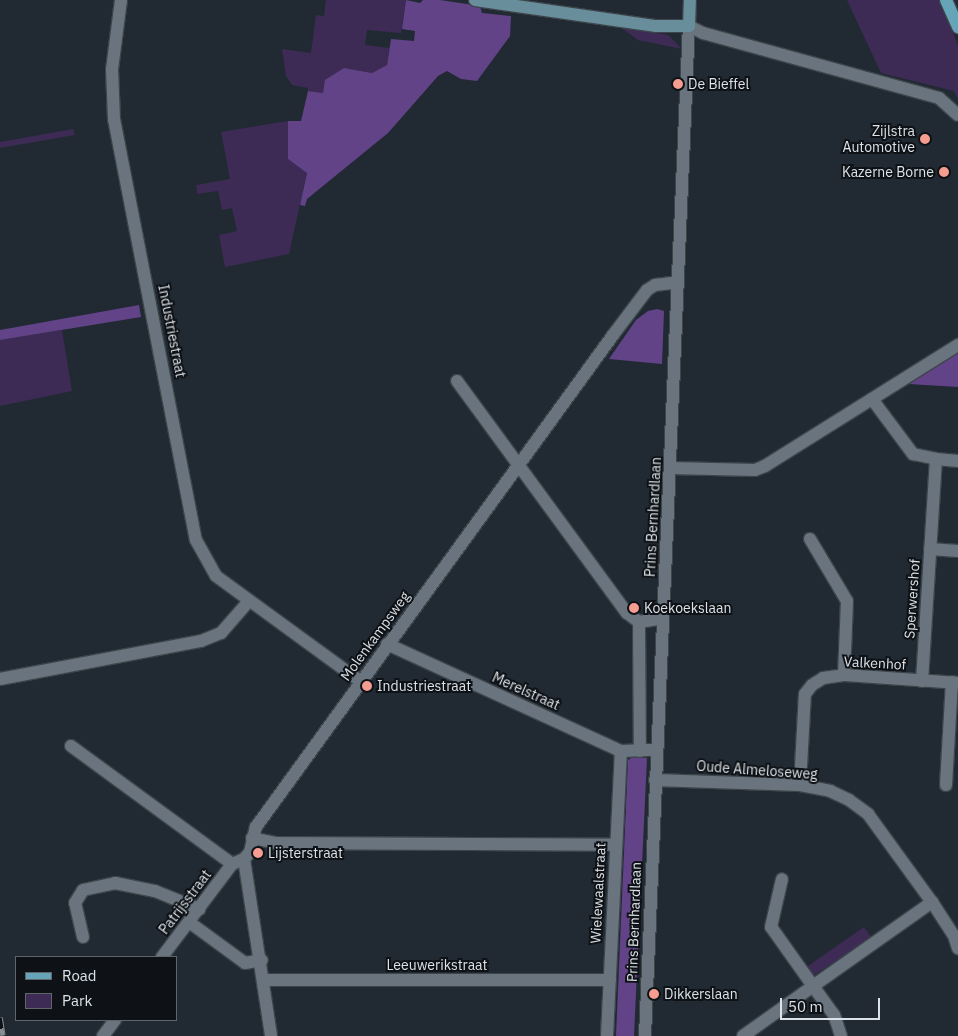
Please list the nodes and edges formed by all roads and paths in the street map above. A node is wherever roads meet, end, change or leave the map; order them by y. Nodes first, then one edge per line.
1 (121, 0) edge
2 (475, 0) edge
3 (690, 0) edge
4 (946, 0) edge
5 (689, 26) junction
6 (958, 27) edge
7 (958, 116) edge
8 (678, 282) junction
9 (958, 344) edge
10 (457, 381) dead end
11 (872, 399) junction
12 (936, 459) junction
13 (958, 461) edge
14 (520, 464) junction
15 (670, 468) junction
16 (810, 539) dead end
17 (930, 549) junction
18 (958, 551) edge
19 (248, 602) junction
20 (663, 618) junction
21 (639, 622) junction
22 (387, 644) junction
23 (844, 675) junction
24 (0, 679) edge
25 (360, 681) junction
26 (922, 681) junction
27 (955, 682) edge
28 (71, 746) dead end
29 (656, 750) junction
30 (622, 751) junction
31 (640, 751) junction
32 (655, 780) junction
33 (946, 784) dead end
34 (800, 785) junction
35 (252, 838) junction
36 (615, 845) junction
37 (244, 859) junction
38 (232, 864) junction
39 (782, 879) dead end
40 (932, 902) junction
41 (199, 909) junction
42 (188, 922) junction
43 (82, 937) dead end
44 (958, 948) edge
45 (163, 956) edge
46 (262, 960) junction
47 (265, 980) junction
48 (610, 980) junction
49 (813, 986) junction
50 (114, 1021) edge
51 (103, 1036) edge
52 (271, 1036) edge
53 (607, 1036) edge
54 (644, 1036) edge
55 (743, 1036) edge
56 (841, 1036) edge

1 - 19 street, Industriestraat
2 - 5 main road
3 - 5 main road, Prins Bernhardlaan
4 - 6 main road
5 - 7 street
5 - 8 street, Prins Bernhardlaan
8 - 14 street, Molenkampsweg
8 - 15 street, Prins Bernhardlaan
9 - 11 street
10 - 14 street
11 - 12 street
11 - 15 street
12 - 13 street
12 - 17 street, Sperwershof
14 - 21 street
14 - 22 street, Molenkampsweg
15 - 20 street, Prins Bernhardlaan
16 - 23 street
17 - 18 street, Sperwershof
17 - 26 street, Sperwershof
19 - 24 street
19 - 25 street, Industriestraat
20 - 21 street
20 - 29 street, Prins Bernhardlaan
21 - 31 street
22 - 25 street, Molenkampsweg
22 - 30 street, Merelstraat
23 - 26 street, Valkenhof
23 - 34 street, Valkenhof
25 - 35 street, Molenkampsweg
26 - 27 street, Valkenhof
27 - 33 street, Valkenhof
28 - 38 street
29 - 31 street, Merelstraat
29 - 32 street, Prins Bernhardlaan
30 - 31 street, Merelstraat
30 - 36 street, Wielewaalstraat
32 - 34 street, Oude Almeloseweg
32 - 54 street, Prins Bernhardlaan
34 - 40 street, Oude Almeloseweg
35 - 36 street
35 - 37 street, Molenkampsweg
36 - 48 street, Wielewaalstraat
37 - 38 street
37 - 46 street
38 - 41 street, Patrijsstraat
39 - 49 street
40 - 44 street, Oude Almeloseweg
40 - 49 street
41 - 42 street, Patrijsstraat
41 - 43 street
42 - 45 street, Patrijsstraat
42 - 46 street
46 - 47 street
47 - 48 street, Leeuwerikstraat
47 - 52 street
48 - 53 street, Wielewaalstraat
49 - 55 street
49 - 56 street
50 - 51 street

